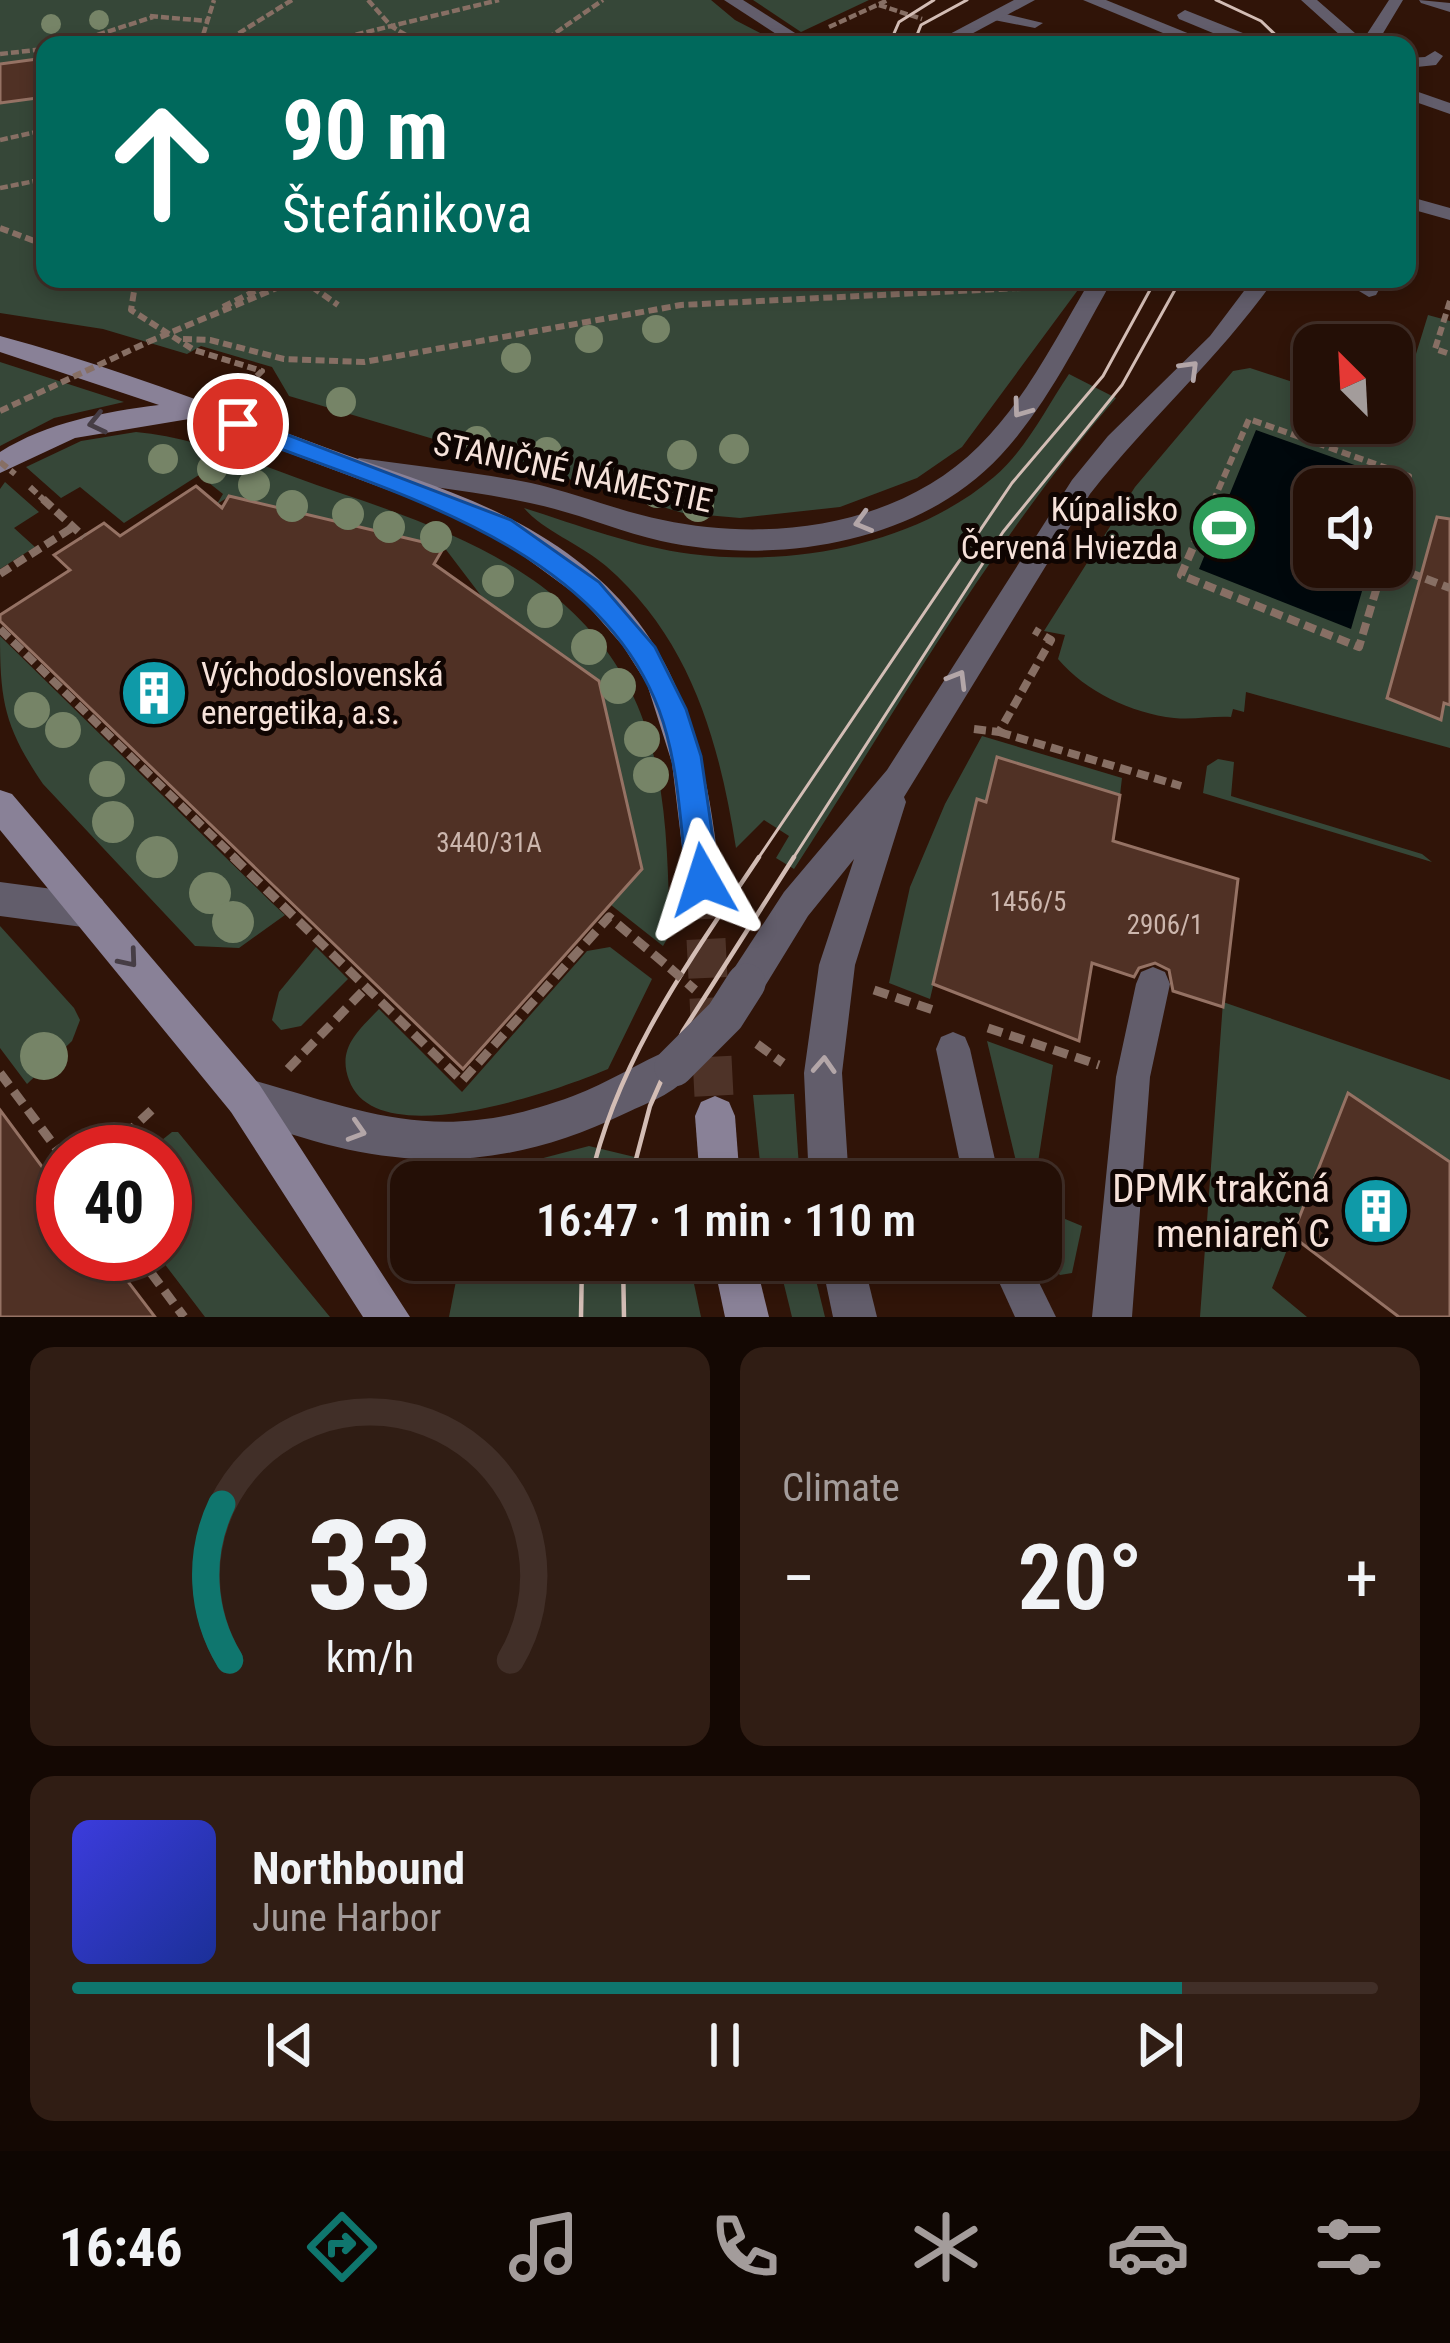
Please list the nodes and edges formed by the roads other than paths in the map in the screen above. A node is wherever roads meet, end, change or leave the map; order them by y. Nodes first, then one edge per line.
1 (732, 0) edge
2 (1027, 0) edge
3 (1091, 0) edge
4 (1147, 0) edge
5 (1308, 0) edge
6 (1426, 0) edge
7 (1393, 1) edge
8 (1450, 8) edge
9 (994, 16) junction
10 (1035, 23) dead end
11 (790, 36) edge
12 (955, 36) edge
13 (1185, 36) edge
14 (1235, 36) edge
15 (1353, 36) edge
16 (1370, 36) edge
17 (1435, 56) dead end
18 (1416, 63) edge
19 (1416, 96) edge
20 (1450, 109) edge
21 (1416, 205) edge
22 (1450, 214) edge
23 (1097, 288) edge
24 (1248, 288) edge
25 (0, 344) edge
26 (202, 410) junction
27 (347, 465) junction
28 (5, 467) edge
29 (898, 780) junction
30 (0, 805) edge
31 (703, 880) tunnel mouth
32 (0, 899) edge
33 (90, 911) junction
34 (1153, 984) dead end
35 (961, 1030) road end
36 (252, 1100) junction
37 (715, 1116) tunnel mouth
38 (718, 1161) edge
39 (828, 1161) edge
40 (979, 1161) edge
41 (739, 1281) edge
42 (847, 1281) edge
43 (1018, 1281) edge
44 (388, 1317) edge
45 (747, 1317) edge
46 (855, 1317) edge
47 (1036, 1317) edge
48 (1112, 1317) edge

1 - 11 street
2 - 9 street
3 - 13 street
4 - 14 street
5 - 15 lane
6 - 8 lane
7 - 16 lane
9 - 10 lane
9 - 12 street
17 - 18 lane
19 - 20 lane
21 - 22 lane
23 -> 27 street, STANIČNÉ NÁMESTIE
29 -> 24 street
25 - 26 street
26 - 27 street
26 -> 28 street
27 - 31 street
36 -> 29 street, bridge
39 -> 29 street
30 - 33 street
32 - 33 street
33 -> 36 street
34 - 48 lane
35 - 40 lane
36 - 44 street
37 - 38 street
41 - 45 street
42 - 46 street
43 - 47 lane

